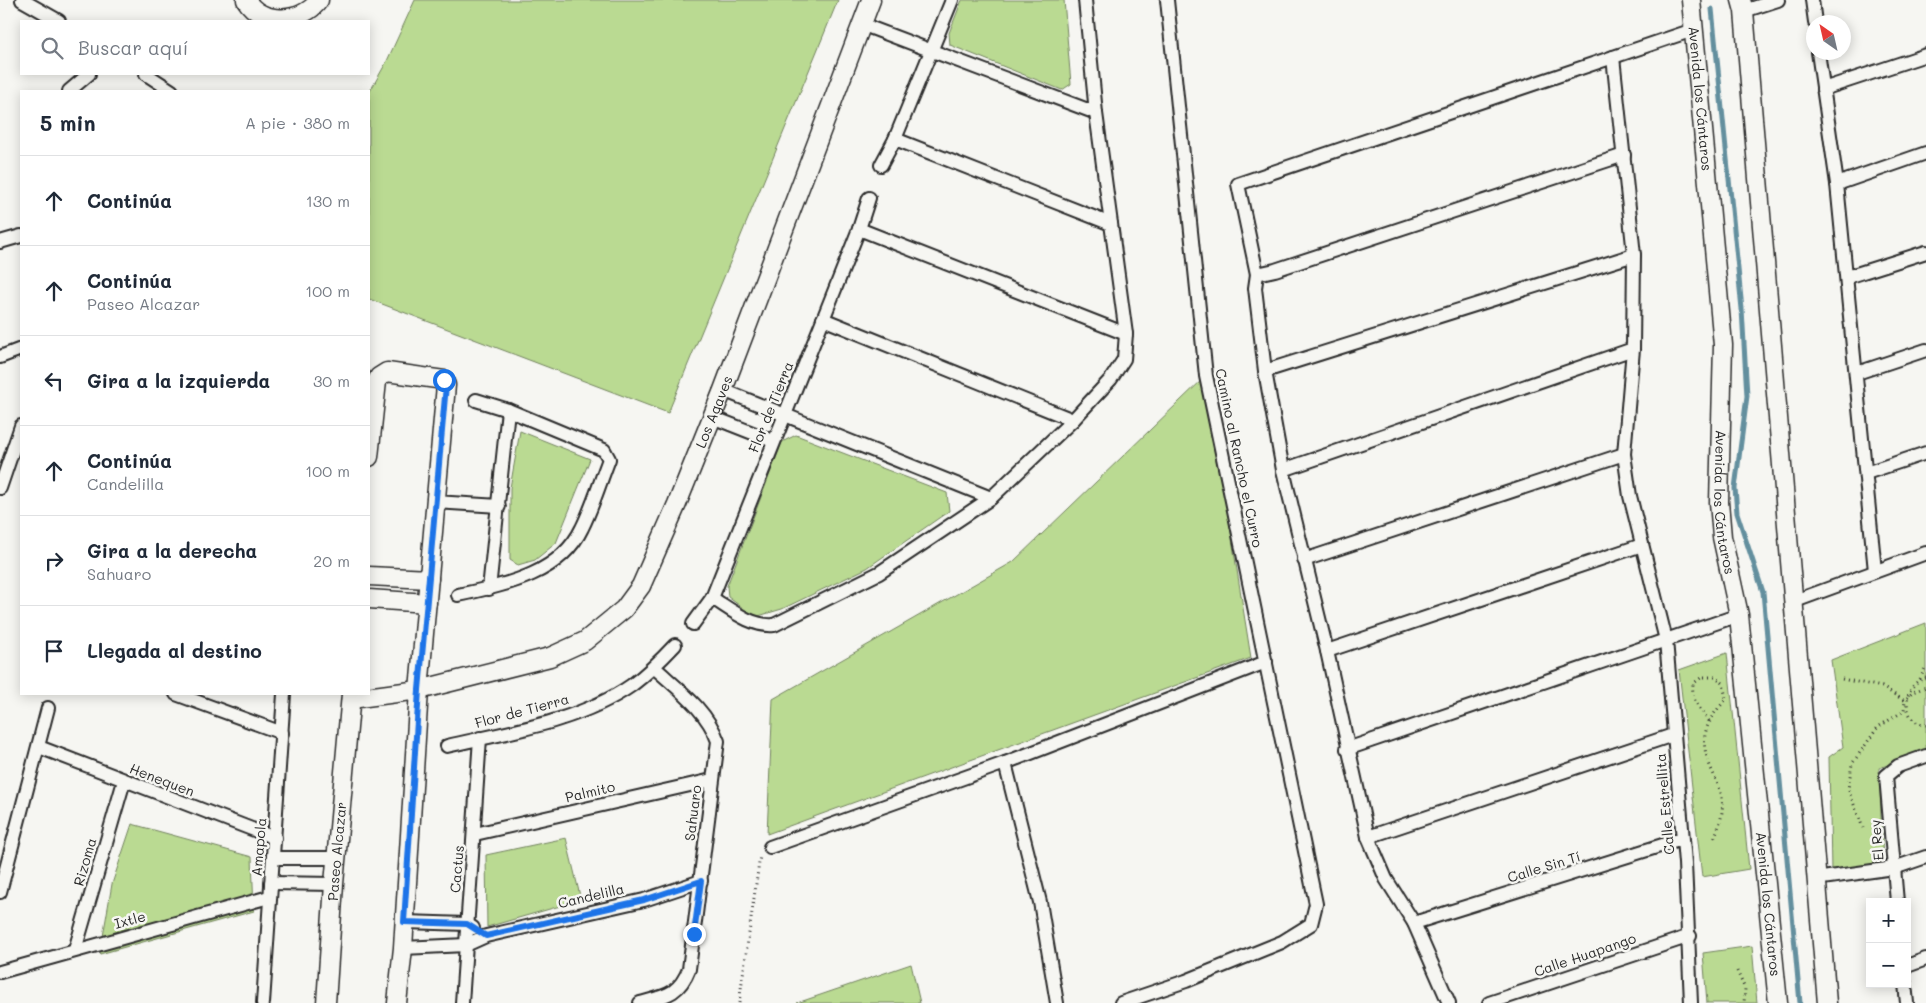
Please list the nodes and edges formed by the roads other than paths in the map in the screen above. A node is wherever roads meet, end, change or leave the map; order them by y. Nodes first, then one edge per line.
1 (22, 0) edge
2 (246, 0) edge
3 (319, 0) edge
4 (871, 0) edge
5 (952, 0) edge
6 (1085, 0) edge
7 (1168, 0) edge
8 (1691, 0) edge
9 (1778, 0) edge
10 (1812, 0) edge
11 (1742, 6) edge
12 (1814, 15) edge
13 (57, 20) edge
14 (861, 24) junction
15 (1693, 30) junction
16 (930, 52) junction
17 (1926, 54) edge
18 (1613, 57) junction
19 (1819, 60) edge
20 (89, 75) edge
21 (148, 75) edge
22 (1823, 89) junction
23 (70, 90) edge
24 (170, 90) edge
25 (1096, 112) junction
26 (895, 139) junction
27 (1926, 153) edge
28 (1624, 156) junction
29 (881, 165) dead end
30 (1837, 184) junction
31 (869, 198) dead end
32 (1111, 224) junction
33 (859, 229) junction
34 (20, 236) edge
35 (0, 242) edge
36 (1926, 252) edge
37 (1634, 255) junction
38 (1257, 274) junction
39 (1847, 277) junction
40 (823, 319) junction
41 (1126, 334) junction
42 (20, 349) edge
43 (1633, 350) junction
44 (1926, 350) edge
45 (0, 357) edge
46 (1265, 371) junction
47 (1857, 373) junction
48 (723, 390) junction
49 (476, 400) dead end
50 (508, 410) junction
51 (784, 413) junction
52 (712, 417) junction
53 (1073, 420) junction
54 (20, 429) edge
55 (773, 441) junction
56 (370, 448) edge
57 (1926, 453) edge
58 (1624, 454) junction
59 (1283, 470) junction
60 (1866, 473) junction
61 (0, 488) edge
62 (991, 498) junction
63 (435, 502) junction
64 (499, 506) junction
65 (1642, 545) junction
66 (1926, 553) edge
67 (1304, 560) junction
68 (1875, 571) junction
69 (370, 576) edge
70 (429, 579) junction
71 (489, 589) junction
72 (458, 595) dead end
73 (712, 598) junction
74 (370, 599) edge
75 (1795, 601) junction
76 (427, 603) junction
77 (1740, 615) junction
78 (694, 624) dead end
79 (1666, 640) junction
80 (675, 645) dead end
81 (1327, 651) junction
82 (1266, 662) junction
83 (654, 667) junction
84 (419, 690) junction
85 (370, 694) edge
86 (179, 695) edge
87 (284, 695) edge
88 (351, 696) edge
89 (48, 708) dead end
90 (282, 733) junction
91 (1674, 735) junction
92 (480, 738) junction
93 (447, 746) dead end
94 (39, 747) junction
95 (1347, 748) junction
96 (1926, 756) edge
97 (1005, 762) junction
98 (712, 780) junction
99 (124, 782) junction
100 (475, 834) junction
101 (1368, 837) junction
102 (275, 838) junction
103 (1682, 839) junction
104 (770, 847) road end
105 (1926, 857) edge
106 (274, 858) junction
107 (336, 858) junction
108 (1894, 868) junction
109 (1815, 879) junction
110 (701, 881) junction
111 (271, 883) junction
112 (334, 884) junction
113 (0, 892) edge
114 (269, 897) junction
115 (1897, 898) edge
116 (404, 922) junction
117 (1414, 923) junction
118 (467, 924) junction
119 (486, 936) junction
120 (1690, 936) junction
121 (466, 945) junction
122 (403, 948) junction
123 (75, 950) junction
124 (1926, 959) edge
125 (1911, 965) edge
126 (0, 972) edge
127 (1905, 988) edge
128 (264, 1003) edge
129 (326, 1003) edge
130 (397, 1003) edge
131 (462, 1003) edge
132 (640, 1003) edge
133 (1057, 1003) edge
134 (1121, 1003) edge
135 (1449, 1003) edge
136 (1489, 1003) edge
137 (1691, 1003) edge
138 (1778, 1003) edge
139 (1827, 1003) edge
140 (1907, 1003) edge

1 - 13 street
2 - 3 street
4 - 14 street, Los Agaves
5 - 16 street
6 - 25 street
7 - 82 street, Camino al Rancho el Curro
8 - 15 street, Avenida los Cántaros
9 - 11 street
10 - 12 street
11 - 75 street
14 - 16 street
14 - 48 street, Los Agaves
15 - 18 street
15 - 77 street, Avenida los Cántaros
16 - 25 street
16 - 26 street
17 - 22 street
18 - 28 street, Calle Estrellita
18 - 38 street
19 - 22 street
20 - 23 street
21 - 24 street
22 - 30 street
25 - 32 street
26 - 29 street
26 - 32 street
27 - 30 street
28 - 37 street, Calle Estrellita
28 - 38 street
30 - 39 street
31 - 33 street, Flor de Tierra
32 - 41 street
33 - 40 street, Flor de Tierra
33 - 41 street
34 - 35 street
36 - 39 street
37 - 43 street, Calle Estrellita
37 - 46 street
38 - 46 street
39 - 47 street
40 - 51 street, Flor de Tierra
40 - 53 street
41 - 53 street
42 - 45 street
43 - 58 street, Calle Estrellita
43 - 59 street
44 - 47 street
46 - 59 street
47 - 60 street
48 - 51 street
48 - 52 street, Los Agaves
49 - 50 street
50 - 64 street
50 - 71 street
51 - 55 street, Flor de Tierra
51 - 62 street
52 - 55 street
52 - 84 street, Los Agaves
53 - 62 street
54 - 61 street
55 - 73 street, Flor de Tierra
56 - 63 street
57 - 60 street
58 - 65 street, Calle Estrellita
58 - 67 street
59 - 67 street
60 - 68 street
62 - 73 street
63 - 64 street
63 - 70 street
64 - 71 street
65 - 79 street, Calle Estrellita
65 - 81 street
66 - 68 street
67 - 81 street
68 - 75 street
69 - 70 street
70 - 76 street
71 - 72 street
73 - 78 street, Flor de Tierra
74 - 76 street
75 - 109 street
76 - 84 street
77 - 79 street
77 - 138 street, Avenida los Cántaros
79 - 91 street, Calle Estrellita
79 - 95 street
80 - 83 street, Flor de Tierra
81 - 95 street
82 - 97 street
82 - 134 street, Camino al Rancho el Curro
83 - 92 street, Flor de Tierra
83 - 98 street, Sahuaro
84 - 85 street, Los Agaves
84 - 116 street
86 - 90 street
87 - 90 street, Amapola
88 - 107 street, Paseo Alcazar
89 - 94 street
90 - 102 street, Amapola
91 - 101 street
91 - 103 street, Calle Estrellita
92 - 93 street, Flor de Tierra
92 - 100 street, Cactus
94 - 99 street, Henequen
94 - 113 street
95 - 101 street
96 - 108 street, El Rey
97 - 104 street
97 - 133 street
98 - 100 street, Palmito
98 - 110 street, Sahuaro
99 - 102 street, Henequen
99 - 123 street, Rizoma
100 - 118 street, Cactus
101 - 117 street
102 - 106 street, Amapola
103 - 117 street, Calle Sin Tí
103 - 120 street, Calle Estrellita
105 - 108 street
106 - 107 street
106 - 111 street, Amapola
107 - 112 street, Paseo Alcazar
108 - 109 street
108 - 115 street, El Rey
109 - 139 street
110 - 119 street, Candelilla
110 - 132 street, Sahuaro
111 - 112 street
111 - 114 street, Amapola
112 - 129 street, Paseo Alcazar
114 - 123 street, Ixtle
114 - 128 street, Amapola
116 - 118 street
116 - 122 street
117 - 135 street
118 - 119 street
118 - 121 street, Cactus
119 - 121 street, Candelilla
120 - 136 street, Calle Huapango
120 - 137 street, Calle Estrellita
121 - 122 street
121 - 131 street, Cactus
122 - 130 street
123 - 126 street, Ixtle
124 - 125 street
127 - 140 street

